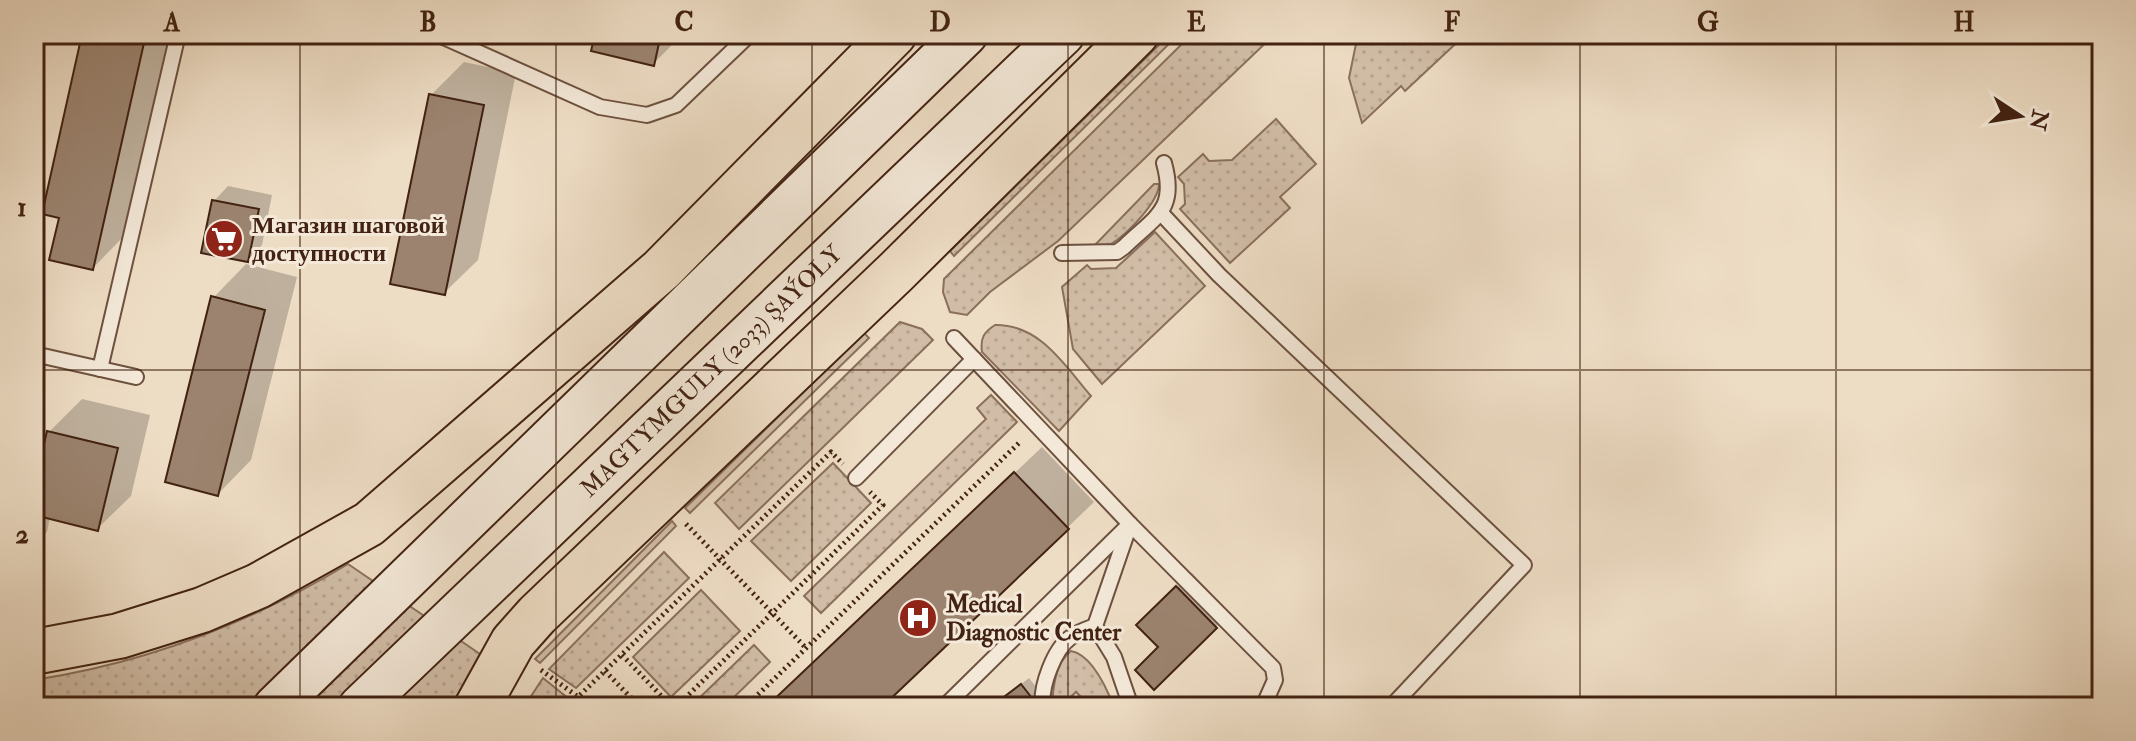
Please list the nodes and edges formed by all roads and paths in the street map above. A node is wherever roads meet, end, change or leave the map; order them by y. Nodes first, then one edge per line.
1 (178, 34) edge
2 (437, 34) edge
3 (750, 34) edge
4 (894, 34) edge
5 (966, 34) edge
6 (1063, 34) edge
7 (1136, 34) edge
8 (1164, 163) dead end
9 (1160, 212) junction
10 (1062, 253) dead end
11 (954, 338) dead end
12 (34, 354) edge
13 (974, 359) junction
14 (100, 369) junction
15 (136, 377) dead end
16 (1036, 427) junction
17 (827, 456) dead end
18 (856, 478) dead end
19 (878, 510) dead end
20 (1130, 524) junction
21 (689, 528) dead end
22 (720, 560) junction
23 (772, 613) junction
24 (1095, 626) junction
25 (806, 648) junction
26 (34, 652) edge
27 (622, 655) junction
28 (541, 670) dead end
29 (605, 671) junction
30 (580, 695) junction
31 (275, 707) edge
32 (360, 707) edge
33 (477, 707) edge
34 (592, 707) edge
35 (640, 707) edge
36 (674, 707) edge
37 (745, 707) edge
38 (944, 707) edge
39 (1043, 707) edge
40 (1131, 707) edge
41 (1263, 707) edge
42 (1391, 707) edge

1 - 14 lane
2 - 3 lane
4 - 26 main road
5 - 31 main road
6 - 32 main road, MAGTYMGULY (2033) ŞAÝOLY
7 - 33 main road
8 - 9 lane
9 - 10 lane
9 - 42 lane
11 - 13 lane
12 - 14 lane
13 - 16 lane
13 - 18 lane
14 - 15 lane
16 - 20 lane
16 - 25 path
17 - 22 path
19 - 23 path
20 - 24 lane
20 - 38 lane
20 - 41 lane
21 - 22 path
22 - 23 path
22 - 27 path
23 - 25 path
23 - 36 path
24 - 39 lane
24 - 40 lane
25 - 37 path
27 - 29 path
27 - 36 path
28 - 30 path
29 - 30 path
29 - 35 path
30 - 34 path

